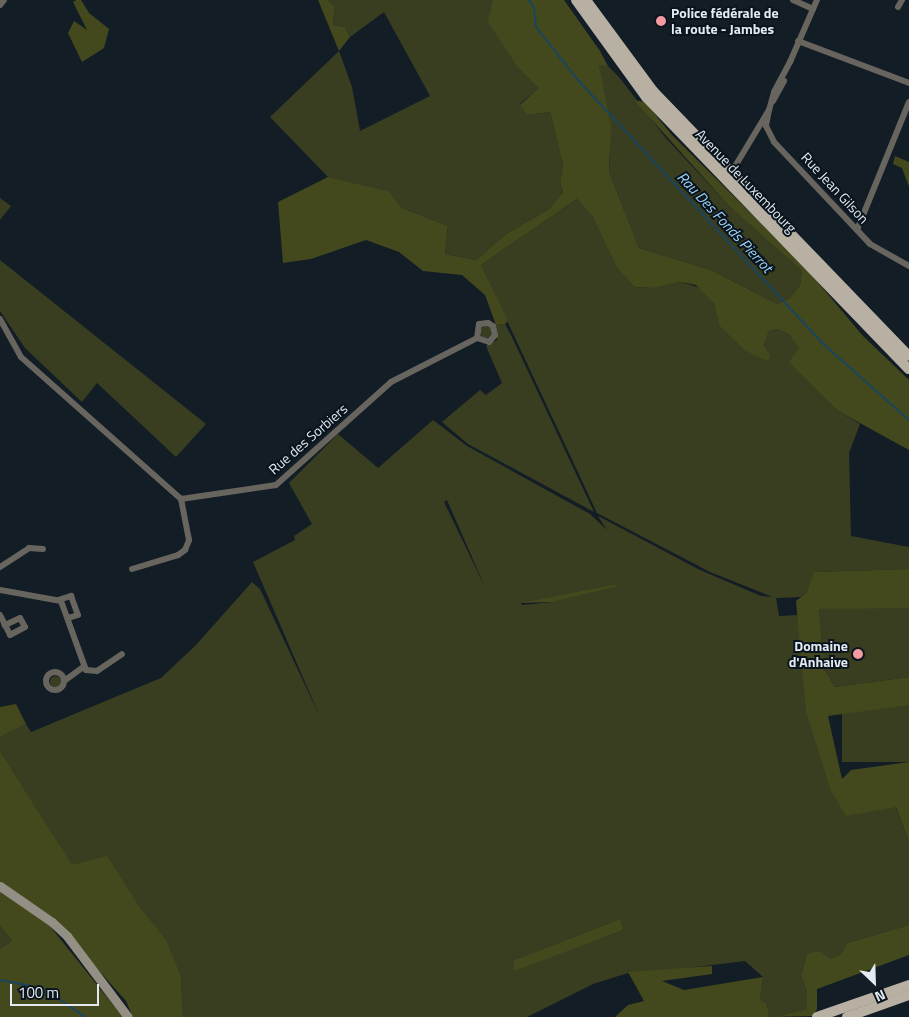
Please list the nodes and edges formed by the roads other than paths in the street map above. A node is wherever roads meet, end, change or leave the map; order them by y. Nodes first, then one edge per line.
1 (4, 0) edge
2 (576, 0) edge
3 (586, 0) edge
4 (793, 0) edge
5 (817, 0) edge
6 (902, 0) edge
7 (0, 5) edge
8 (898, 7) dead end
9 (813, 9) junction
10 (798, 41) junction
11 (909, 83) edge
12 (909, 102) edge
13 (769, 108) junction
14 (728, 176) junction
15 (857, 230) junction
16 (909, 266) edge
17 (0, 319) edge
18 (477, 338) dead end
19 (909, 356) edge
20 (909, 369) edge
21 (181, 499) junction
22 (43, 548) dead end
23 (0, 567) edge
24 (132, 569) dead end
25 (0, 590) edge
26 (58, 600) junction
27 (0, 615) edge
28 (68, 618) junction
29 (5, 625) dead end
30 (122, 654) dead end
31 (83, 667) junction
32 (64, 681) dead end
33 (0, 886) edge
34 (909, 985) edge
35 (909, 995) edge
36 (844, 1013) edge
37 (128, 1017) edge
38 (817, 1017) edge
39 (823, 1017) edge

1 - 7 street
2 - 14 main road, Avenue de Luxembourg
3 - 14 main road, Avenue de Luxembourg
4 - 9 street
5 - 9 street
6 - 8 street
9 - 10 street
10 - 11 street
10 - 13 street
12 - 15 street
13 - 14 street
13 - 15 street, Rue Jean Gilson
14 - 19 main road, Avenue de Luxembourg
14 - 20 main road, Avenue de Luxembourg
15 - 16 street, Rue Jean Gilson
17 - 21 street
18 - 21 street, Rue des Sorbiers
21 - 24 street
22 - 23 street
25 - 26 street
26 - 28 street
26 - 28 street
27 - 29 street
28 - 31 street
30 - 31 street
31 - 32 street
33 - 37 street
34 - 36 main road
35 - 36 main road
36 - 38 main road
36 - 39 main road

